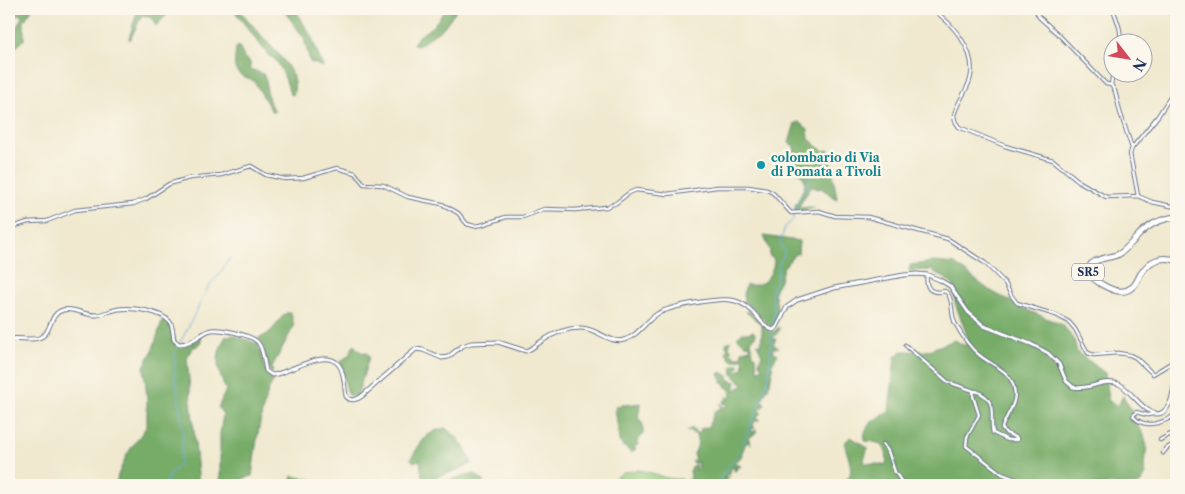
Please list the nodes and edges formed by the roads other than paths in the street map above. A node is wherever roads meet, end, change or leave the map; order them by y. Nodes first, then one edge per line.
1 (932, 9) edge
2 (1035, 9) edge
3 (1113, 9) edge
4 (1120, 32) edge
5 (1112, 82) edge
6 (1112, 85) junction
7 (1176, 88) edge
8 (1132, 148) junction
9 (1138, 196) junction
10 (1176, 207) edge
11 (1176, 217) edge
12 (9, 228) edge
13 (1176, 260) edge
14 (927, 275) junction
15 (9, 338) edge
16 (905, 346) dead end
17 (1176, 360) edge
18 (1176, 377) edge
19 (974, 391) junction
20 (1152, 413) junction
21 (1176, 414) edge
22 (1176, 431) edge
23 (1160, 440) dead end
24 (1176, 443) edge
25 (884, 444) dead end
26 (1164, 453) dead end
27 (904, 485) edge
28 (1032, 485) edge

1 - 9 street
2 - 6 street
3 - 4 street
5 - 6 street
6 - 8 street
7 - 8 street
8 - 9 street
9 - 10 street
11 - 13 main road, SR5
12 - 17 street
14 - 15 street
14 - 19 street
14 - 20 street
16 - 19 street
18 - 20 street
19 - 28 street
20 - 21 street
22 - 23 street
24 - 26 street
25 - 27 street

